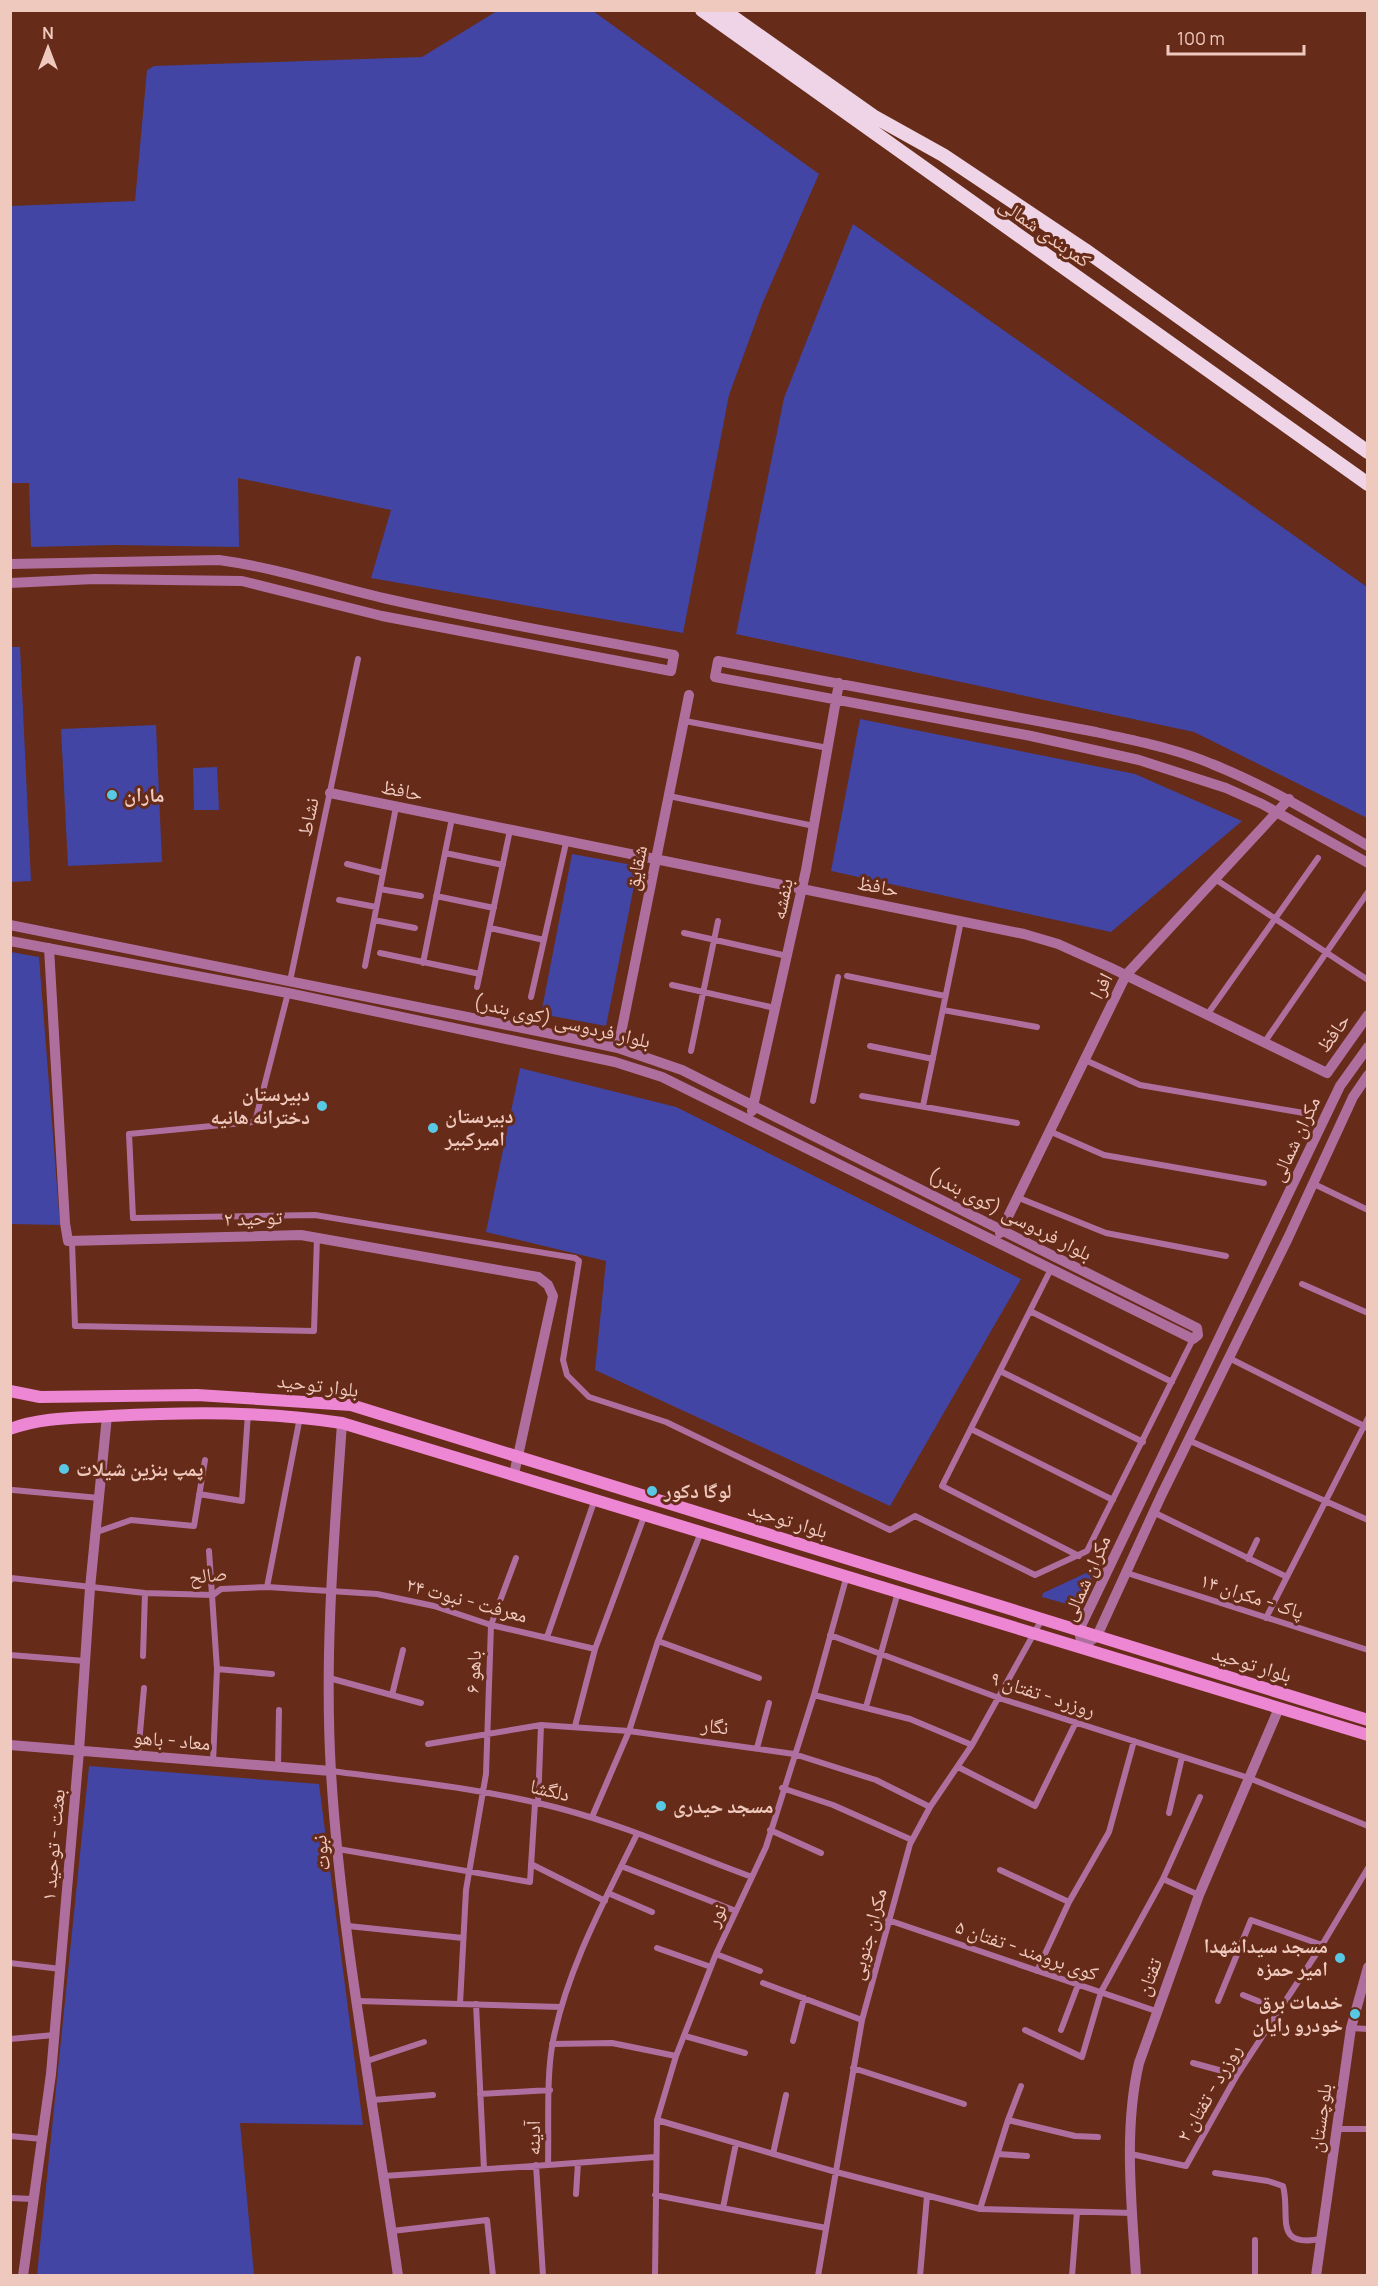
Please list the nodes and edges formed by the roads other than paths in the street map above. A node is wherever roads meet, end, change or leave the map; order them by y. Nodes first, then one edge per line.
1 (702, 10) edge
2 (723, 10) edge
3 (1368, 452) edge
4 (1368, 484) edge
5 (219, 560) junction
6 (10, 564) edge
7 (218, 579) junction
8 (10, 583) edge
9 (534, 628) junction
10 (529, 643) junction
11 (358, 659) dead end
12 (839, 683) junction
13 (689, 695) dead end
14 (836, 701) junction
15 (684, 721) junction
16 (828, 748) junction
17 (330, 792) junction
18 (669, 796) junction
19 (1289, 799) junction
20 (396, 807) junction
21 (1276, 812) junction
22 (452, 818) junction
23 (814, 826) junction
24 (510, 830) junction
25 (566, 843) junction
26 (1368, 846) edge
27 (445, 853) junction
28 (1318, 858) dead end
29 (656, 860) junction
30 (1368, 863) edge
31 (347, 864) dead end
32 (503, 865) junction
33 (383, 873) junction
34 (1215, 879) junction
35 (380, 889) junction
36 (802, 890) junction
37 (1368, 892) edge
38 (421, 896) dead end
39 (436, 896) junction
40 (339, 900) dead end
41 (376, 907) junction
42 (494, 908) junction
43 (374, 920) junction
44 (961, 920) junction
45 (1276, 920) junction
46 (718, 921) dead end
47 (10, 926) edge
48 (23, 928) junction
49 (415, 928) dead end
50 (489, 928) junction
51 (684, 933) dead end
52 (544, 940) junction
53 (714, 940) junction
54 (15, 942) edge
55 (50, 948) junction
56 (1326, 952) junction
57 (380, 953) dead end
58 (788, 956) junction
59 (423, 963) junction
60 (364, 966) dead end
61 (480, 974) junction
62 (1126, 975) junction
63 (847, 976) dead end
64 (838, 977) dead end
65 (1368, 980) edge
66 (290, 981) junction
67 (672, 985) dead end
68 (477, 987) dead end
69 (703, 992) junction
70 (288, 993) junction
71 (945, 996) junction
72 (531, 997) dead end
73 (776, 1008) junction
74 (943, 1010) junction
75 (451, 1014) junction
76 (1207, 1015) junction
77 (1368, 1015) edge
78 (448, 1027) junction
79 (1037, 1027) dead end
80 (1264, 1043) junction
81 (870, 1046) dead end
82 (1368, 1047) edge
83 (618, 1048) junction
84 (691, 1051) dead end
85 (933, 1059) junction
86 (1085, 1060) junction
87 (615, 1062) junction
88 (1368, 1075) edge
89 (862, 1096) dead end
90 (813, 1101) dead end
91 (754, 1106) junction
92 (923, 1106) junction
93 (1304, 1113) dead end
94 (750, 1120) junction
95 (1017, 1123) dead end
96 (1049, 1131) junction
97 (1264, 1183) dead end
98 (1314, 1184) junction
99 (1018, 1198) junction
100 (1368, 1210) edge
101 (1002, 1229) junction
102 (317, 1236) junction
103 (72, 1242) junction
104 (996, 1242) junction
105 (1226, 1256) dead end
106 (1052, 1269) junction
107 (1302, 1284) dead end
108 (1030, 1311) junction
109 (1368, 1313) edge
110 (1193, 1339) junction
111 (1229, 1358) junction
112 (1000, 1371) junction
113 (1172, 1382) junction
114 (10, 1391) edge
115 (248, 1413) junction
116 (107, 1416) junction
117 (300, 1416) junction
118 (1368, 1418) edge
119 (342, 1423) junction
120 (1365, 1427) edge
121 (10, 1429) edge
122 (971, 1429) junction
123 (1188, 1440) junction
124 (1143, 1442) junction
125 (518, 1457) junction
126 (206, 1460) dead end
127 (514, 1474) junction
128 (13, 1490) dead end
129 (199, 1494) junction
130 (100, 1498) junction
131 (595, 1498) junction
132 (1113, 1500) junction
133 (1325, 1501) junction
134 (1154, 1512) junction
135 (645, 1514) junction
136 (1368, 1520) edge
137 (702, 1531) junction
138 (97, 1532) junction
139 (1257, 1540) dead end
140 (209, 1551) dead end
141 (1079, 1556) junction
142 (516, 1558) dead end
143 (1248, 1559) junction
144 (1111, 1564) junction
145 (1127, 1573) junction
146 (847, 1575) junction
147 (1287, 1578) junction
148 (10, 1581) edge
149 (267, 1587) junction
150 (90, 1588) junction
151 (330, 1589) junction
152 (898, 1590) junction
153 (145, 1593) junction
154 (213, 1595) junction
155 (1266, 1618) junction
156 (1042, 1619) junction
157 (491, 1625) junction
158 (1079, 1630) junction
159 (1035, 1632) junction
160 (830, 1635) junction
161 (1097, 1636) junction
162 (547, 1637) junction
163 (658, 1641) junction
164 (1082, 1647) junction
165 (595, 1649) junction
166 (403, 1650) dead end
167 (1368, 1650) edge
168 (882, 1652) junction
169 (10, 1655) edge
170 (143, 1656) dead end
171 (85, 1661) junction
172 (217, 1669) junction
173 (272, 1674) dead end
174 (328, 1678) junction
175 (759, 1678) dead end
176 (144, 1688) dead end
177 (392, 1695) junction
178 (814, 1695) junction
179 (999, 1698) junction
180 (421, 1703) dead end
181 (769, 1703) dead end
182 (866, 1707) junction
183 (1279, 1708) junction
184 (279, 1710) dead end
185 (1368, 1720) edge
186 (1076, 1722) junction
187 (541, 1725) junction
188 (575, 1726) junction
189 (629, 1731) junction
190 (1368, 1735) edge
191 (486, 1736) junction
192 (1134, 1741) junction
193 (428, 1744) dead end
194 (10, 1745) edge
195 (972, 1745) junction
196 (757, 1748) junction
197 (79, 1751) junction
198 (794, 1754) junction
199 (138, 1755) junction
200 (1182, 1757) junction
201 (213, 1762) junction
202 (278, 1767) junction
203 (958, 1767) junction
204 (331, 1771) junction
205 (1249, 1778) junction
206 (782, 1788) junction
207 (484, 1792) junction
208 (1200, 1797) dead end
209 (536, 1803) junction
210 (930, 1807) junction
211 (1169, 1813) dead end
212 (592, 1817) junction
213 (1368, 1826) edge
214 (770, 1830) junction
215 (637, 1834) junction
216 (912, 1840) junction
217 (338, 1849) junction
218 (821, 1853) dead end
219 (531, 1864) junction
220 (621, 1866) junction
221 (1368, 1868) edge
222 (1000, 1870) dead end
223 (469, 1871) junction
224 (752, 1877) junction
225 (1163, 1879) junction
226 (608, 1893) junction
227 (1199, 1895) junction
228 (605, 1901) junction
229 (1070, 1902) junction
230 (736, 1911) junction
231 (652, 1912) dead end
232 (888, 1920) junction
233 (348, 1926) junction
234 (463, 1938) junction
235 (1322, 1945) junction
236 (657, 1948) dead end
237 (716, 1954) junction
238 (10, 1963) edge
239 (711, 1967) junction
240 (1368, 1967) edge
241 (61, 1969) junction
242 (760, 1971) dead end
243 (1036, 1971) junction
244 (763, 1983) dead end
245 (1078, 1985) junction
246 (1101, 1992) junction
247 (1243, 1995) dead end
248 (804, 1998) junction
249 (358, 2001) junction
250 (1218, 2001) dead end
251 (460, 2004) junction
252 (476, 2004) junction
253 (561, 2007) junction
254 (1280, 2010) junction
255 (1156, 2011) junction
256 (862, 2020) junction
257 (1351, 2028) junction
258 (1368, 2029) edge
259 (1025, 2030) dead end
260 (1061, 2030) dead end
261 (54, 2035) junction
262 (685, 2037) junction
263 (10, 2038) edge
264 (793, 2041) dead end
265 (424, 2042) dead end
266 (552, 2044) junction
267 (745, 2053) dead end
268 (676, 2056) junction
269 (367, 2061) junction
270 (1193, 2063) dead end
271 (853, 2068) junction
272 (1237, 2075) junction
273 (1021, 2086) dead end
274 (550, 2090) junction
275 (480, 2094) junction
276 (433, 2095) dead end
277 (786, 2095) dead end
278 (373, 2100) junction
279 (964, 2104) dead end
280 (657, 2120) junction
281 (1008, 2120) junction
282 (1336, 2129) junction
283 (1368, 2129) edge
284 (10, 2136) edge
285 (1098, 2137) dead end
286 (42, 2139) junction
287 (736, 2143) junction
288 (773, 2154) junction
289 (998, 2154) junction
290 (1131, 2154) junction
291 (1027, 2156) dead end
292 (655, 2157) junction
293 (578, 2163) junction
294 (536, 2165) junction
295 (548, 2165) junction
296 (484, 2169) junction
297 (836, 2172) junction
298 (1215, 2173) dead end
299 (384, 2176) junction
300 (576, 2194) dead end
301 (655, 2195) junction
302 (927, 2196) junction
303 (10, 2198) edge
304 (33, 2199) junction
305 (723, 2208) junction
306 (980, 2209) junction
307 (1077, 2212) junction
308 (1133, 2213) junction
309 (826, 2228) junction
310 (392, 2230) junction
311 (1255, 2240) dead end
312 (1321, 2240) junction
313 (23, 2276) edge
314 (398, 2276) edge
315 (493, 2276) edge
316 (543, 2276) edge
317 (655, 2276) edge
318 (818, 2276) edge
319 (920, 2276) edge
320 (1072, 2276) edge
321 (1136, 2276) edge
322 (1255, 2276) edge
323 (1316, 2276) edge

1 - 4 highway, کمربندی شمالی
2 - 3 highway
5 - 6 street
5 - 7 street
5 - 9 street
7 - 8 street
7 - 10 street
9 - 10 street
9 - 10 street
11 - 17 street, نشاط
12 - 14 street, بنفشه
12 - 14 street
12 - 19 street
13 - 15 street, شقایق
14 - 16 street, بنفشه
14 - 21 street
15 - 16 street
15 - 18 street, شقایق
16 - 23 street, بنفشه
17 - 20 street, حافظ
17 - 66 street, نشاط
18 - 23 street
18 - 29 street, شقایق
19 - 21 street, افرا
19 - 26 street
20 - 22 street, حافظ
20 - 33 street
21 - 30 street
21 - 34 street, افرا
22 - 24 street, حافظ
22 - 27 street
23 - 36 street, بنفشه
24 - 25 street, حافظ
24 - 32 street
25 - 29 street, حافظ
25 - 52 street
27 - 32 street
27 - 39 street
28 - 45 street
29 - 36 street, حافظ
29 - 83 street, شقایق
31 - 33 street
32 - 42 street
33 - 35 street
34 - 45 street
34 - 62 street, افرا
35 - 38 street
35 - 41 street
36 - 44 street, حافظ
36 - 58 street, بنفشه
37 - 56 street
39 - 42 street
39 - 59 street
40 - 41 street
41 - 43 street
42 - 50 street
43 - 49 street
43 - 60 street
44 - 62 street, حافظ
44 - 71 street
45 - 56 street
45 - 76 street
46 - 53 street
47 - 48 street, بلوار فردوسی (کوی بندر)
48 - 54 street
48 - 66 street, بلوار فردوسی (کوی بندر)
50 - 52 street
50 - 61 street
51 - 53 street
52 - 72 street
53 - 58 street
53 - 69 street
54 - 55 street, بلوار فردوسی (کوی بندر)
55 - 70 street, بلوار فردوسی (کوی بندر)
55 - 103 street
56 - 65 street
56 - 80 street
57 - 59 street
58 - 73 street, بنفشه
59 - 61 street
61 - 68 street
62 - 76 street, حافظ
62 - 86 street, افرا
63 - 71 street
64 - 90 street
66 - 70 street
66 - 75 street, بلوار فردوسی (کوی بندر)
67 - 69 street
69 - 73 street
69 - 84 street
70 - 78 street, بلوار فردوسی (کوی بندر)
70 - 141 street
71 - 74 street
73 - 91 street, بنفشه
74 - 79 street
74 - 85 street
75 - 78 street
75 - 83 street, بلوار فردوسی (کوی بندر)
76 - 80 street, حافظ
77 - 80 street, حافظ
78 - 87 street, بلوار فردوسی (کوی بندر)
81 - 85 street
82 - 144 street, مکران شمالی
83 - 87 street
83 - 91 street, بلوار فردوسی (کوی بندر)
85 - 92 street
86 - 93 street
86 - 96 street, افرا
87 - 94 street, بلوار فردوسی (کوی بندر)
88 - 98 street, مکران شمالی
89 - 92 street
91 - 94 street, بنفشه
91 - 101 street, بلوار فردوسی (کوی بندر)
92 - 95 street
94 - 104 street, بلوار فردوسی (کوی بندر)
96 - 97 street
96 - 99 street, افرا
98 - 100 street
98 - 111 street, مکران شمالی
99 - 101 street, افرا
99 - 105 street
101 - 104 street, افرا
101 - 110 street, بلوار فردوسی (کوی بندر)
102 - 103 street, توحید ۲
102 - 103 street
102 - 125 street, توحید ۲
104 - 106 street, بلوار فردوسی (کوی بندر)
106 - 108 street
106 - 110 street, بلوار فردوسی (کوی بندر)
107 - 109 street
108 - 112 street
108 - 113 street
110 - 113 street
111 - 120 street
111 - 123 street, مکران شمالی
112 - 122 street
112 - 124 street
113 - 124 street
114 - 125 main road, بلوار توحید
115 - 116 main road, بلوار توحید
115 - 117 main road, بلوار توحید
115 - 129 street
116 - 121 main road, بلوار توحید
116 - 130 street, بعثت - توحید ۱
117 - 119 main road, بلوار توحید
117 - 149 street
118 - 120 street
119 - 127 main road, بلوار توحید
119 - 151 street, نبوت
120 - 133 street
122 - 132 street
122 - 141 street
123 - 133 street
123 - 134 street, مکران شمالی
124 - 132 street
125 - 127 street, توحید ۲
125 - 156 main road, بلوار توحید
126 - 129 street
127 - 131 main road, بلوار توحید
128 - 130 street
129 - 138 street
130 - 138 street, بعثت - توحید ۱
131 - 135 main road, بلوار توحید
131 - 162 street
132 - 141 street
133 - 136 street
133 - 147 street
134 - 143 street
134 - 145 street, مکران شمالی
135 - 137 main road, بلوار توحید
135 - 165 street
137 - 146 main road, بلوار توحید
137 - 163 street
138 - 150 street, بعثت - توحید ۱
139 - 143 street
140 - 154 street
142 - 157 street, باهو ۶
143 - 147 street
144 - 145 street
144 - 158 street, مکران شمالی
145 - 155 street, پاک - مکران ۱۴
145 - 161 street, مکران شمالی
146 - 152 main road, بلوار توحید
146 - 160 street, نور
147 - 155 street
148 - 150 street, صالح
149 - 151 street, صالح
149 - 154 street, صالح
150 - 153 street, صالح
150 - 171 street, بعثت - توحید ۱
151 - 157 street, معرفت - نبوت ۲۴
151 - 174 street, نبوت
152 - 159 main road, بلوار توحید
152 - 168 street
153 - 154 street, صالح
153 - 170 street
154 - 172 street
155 - 167 street, پاک - مکران ۱۴
156 - 158 main road, بلوار توحید
156 - 159 street, مکران جنوبی
157 - 162 street, معرفت - نبوت ۲۴
157 - 191 street, باهو ۶
158 - 161 main road, بلوار توحید
158 - 164 street, مکران شمالی
159 - 164 main road, بلوار توحید
159 - 179 street, مکران جنوبی
160 - 168 street, روزرد - تفتان ۹
160 - 178 street, نور
161 - 164 street, مکران شمالی
161 - 185 main road, بلوار توحید
162 - 165 street, معرفت - نبوت ۲۴
163 - 175 street
163 - 189 street
164 - 183 main road, بلوار توحید
165 - 188 street
166 - 177 street
168 - 179 street, روزرد - تفتان ۹
168 - 182 street
169 - 171 street
171 - 197 street, بعثت - توحید ۱
172 - 173 street
172 - 201 street
174 - 177 street
174 - 204 street, نبوت
176 - 199 street
177 - 180 street
178 - 182 street
178 - 198 street, نور
179 - 186 street, روزرد - تفتان ۹
179 - 195 street, مکران جنوبی
181 - 196 street
182 - 195 street
183 - 190 main road, بلوار توحید
183 - 205 street, تفتان
184 - 202 street
186 - 192 street, روزرد - تفتان ۹
186 - 203 street
187 - 188 street, نگار
187 - 191 street, نگار
187 - 209 street
188 - 189 street, نگار
189 - 196 street, نگار
189 - 212 street
191 - 193 street, نگار
191 - 207 street, باهو ۶
192 - 200 street, روزرد - تفتان ۹
192 - 229 street
194 - 197 street, معاد - باهو
195 - 203 street, مکران جنوبی
196 - 198 street, نگار
197 - 199 street, معاد - باهو
197 - 241 street, بعثت - توحید ۱
198 - 206 street, نور
198 - 210 street, نگار
199 - 201 street, معاد - باهو
200 - 205 street, روزرد - تفتان ۹
200 - 211 street
201 - 202 street, معاد - باهو
202 - 204 street, معاد - باهو
203 - 210 street, مکران جنوبی
204 - 207 street, دلگشا
204 - 217 street, نبوت
205 - 213 street, روزرد - تفتان ۹
205 - 227 street, تفتان
206 - 214 street, نور
206 - 216 street
207 - 209 street, دلگشا
207 - 223 street, باهو ۶
208 - 225 street
209 - 212 street, دلگشا
209 - 219 street
210 - 216 street, مکران جنوبی
212 - 215 street, دلگشا
214 - 218 street
214 - 224 street, نور
215 - 220 street, آدینه
215 - 224 street, دلگشا
216 - 232 street, مکران جنوبی
217 - 223 street
217 - 233 street, نبوت
219 - 223 street
219 - 228 street
220 - 226 street, آدینه
220 - 230 street
221 - 235 street, روزرد - تفتان ۲
222 - 229 street
223 - 234 street, باهو ۶
224 - 230 street, نور
225 - 227 street
225 - 246 street
226 - 228 street, آدینه
226 - 231 street
227 - 255 street, تفتان
228 - 253 street, آدینه
229 - 243 street
230 - 237 street, نور
232 - 243 street, کوی برومند - تفتان ۵
232 - 256 street, مکران جنوبی
233 - 234 street
233 - 249 street, نبوت
234 - 251 street, باهو ۶
235 - 250 street
235 - 254 street, روزرد - تفتان ۲
236 - 239 street
237 - 239 street, نور
237 - 242 street
238 - 241 street
239 - 262 street, نور
240 - 257 street, بلوچستان
241 - 261 street, بعثت - توحید ۱
243 - 245 street, کوی برومند - تفتان ۵
244 - 248 street
245 - 246 street, کوی برومند - تفتان ۵
245 - 260 street
246 - 255 street, کوی برومند - تفتان ۵
246 - 259 street
247 - 254 street
248 - 256 street
248 - 264 street
249 - 251 street
249 - 269 street, نبوت
251 - 252 street
252 - 253 street
252 - 275 street
253 - 266 street, آدینه
254 - 272 street, روزرد - تفتان ۲
255 - 290 street, تفتان
256 - 271 street, مکران جنوبی
257 - 258 street
257 - 282 street, بلوچستان
261 - 263 street
261 - 286 street, بعثت - توحید ۱
262 - 267 street
262 - 268 street, نور
265 - 269 street
266 - 268 street
266 - 274 street, آدینه
268 - 280 street, نور
269 - 278 street, نبوت
270 - 272 street
271 - 279 street
271 - 297 street, مکران جنوبی
272 - 290 street, روزرد - تفتان ۲
273 - 281 street
274 - 275 street
274 - 295 street, آدینه
275 - 296 street
276 - 278 street
277 - 288 street
278 - 299 street, نبوت
280 - 287 street
280 - 292 street, نور
281 - 285 street
281 - 289 street
282 - 283 street
282 - 312 street, بلوچستان
284 - 286 street
286 - 304 street, بعثت - توحید ۱
287 - 288 street
287 - 305 street
288 - 297 street
289 - 291 street
289 - 306 street
290 - 308 street, تفتان
292 - 293 street, آدینه
292 - 301 street, نور
293 - 295 street, آدینه
293 - 300 street
294 - 295 street
294 - 296 street
294 - 316 street
296 - 299 street
297 - 302 street
297 - 309 street, مکران جنوبی
298 - 312 street
299 - 310 street, نبوت
301 - 305 street
301 - 317 street, نور
302 - 306 street
302 - 319 street
303 - 304 street
304 - 313 street, بعثت - توحید ۱
305 - 309 street
306 - 307 street
307 - 308 street
307 - 320 street
308 - 321 street, تفتان
309 - 318 street, مکران جنوبی
310 - 314 street, نبوت
310 - 315 street
311 - 322 street
312 - 323 street, بلوچستان

